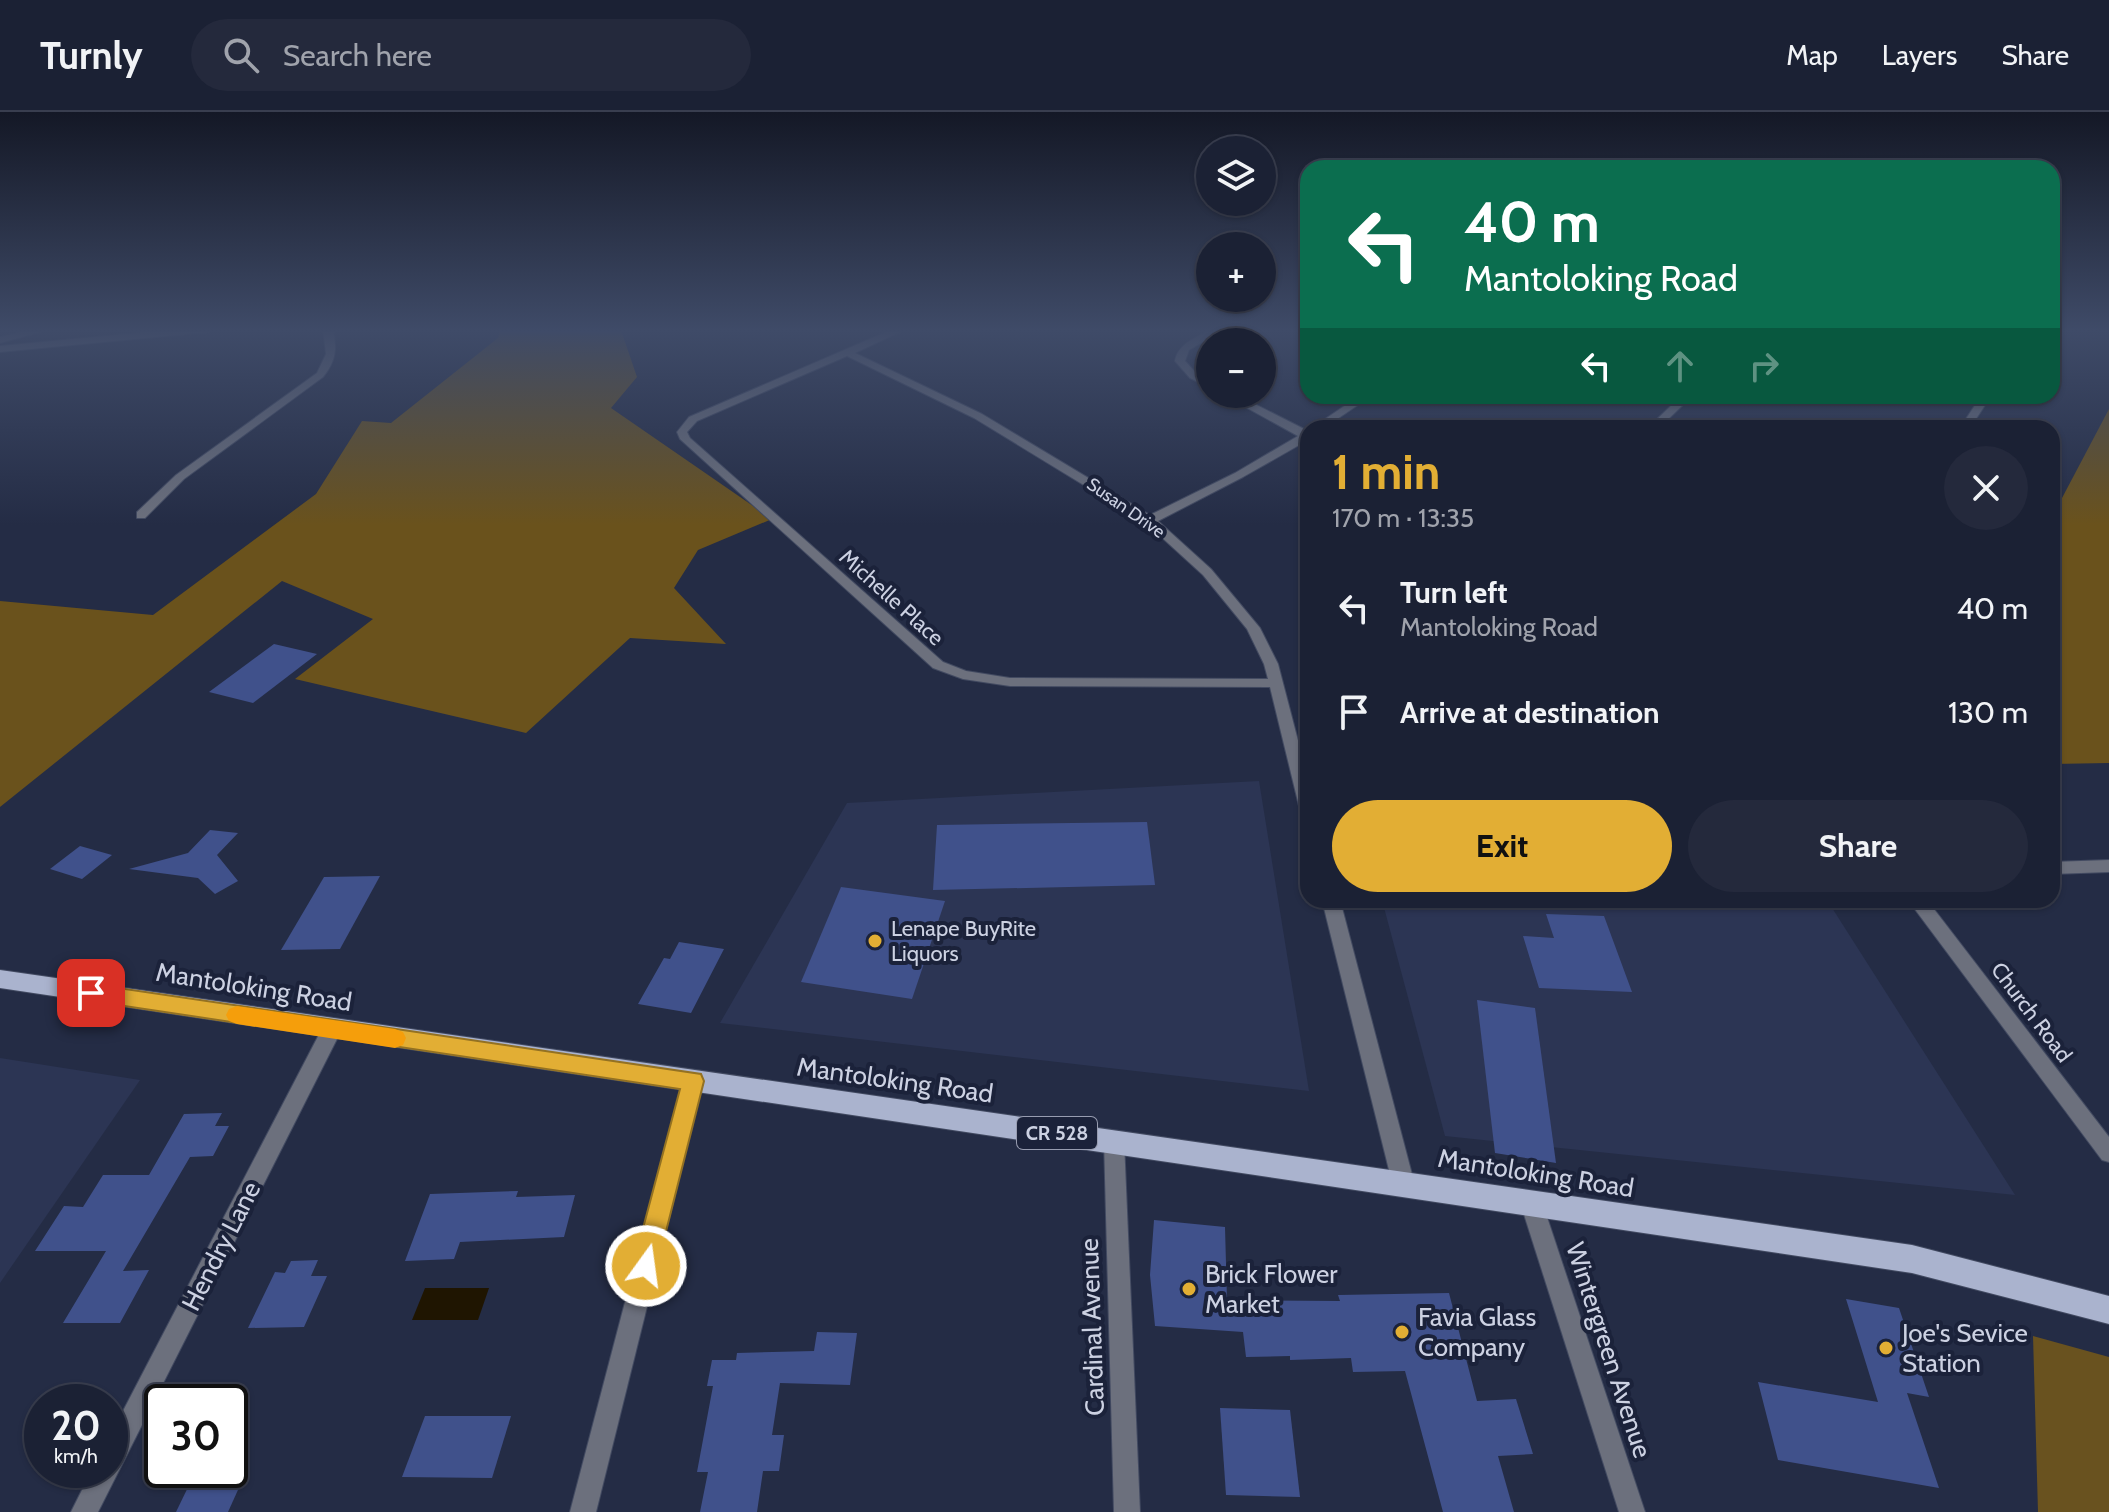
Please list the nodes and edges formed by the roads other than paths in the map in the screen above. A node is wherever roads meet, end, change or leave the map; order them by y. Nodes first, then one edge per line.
1 (293, 394) edge
2 (748, 394) edge
3 (933, 394) edge
4 (1354, 404) edge
5 (1678, 404) edge
6 (1254, 408) edge
7 (1329, 420) edge
8 (1662, 420) edge
9 (1300, 431) edge
10 (1300, 439) edge
11 (141, 515) dead end
12 (1150, 520) junction
13 (1276, 683) junction
14 (1300, 778) edge
15 (2109, 866) edge
16 (2060, 868) edge
17 (1333, 908) edge
18 (1923, 908) edge
19 (0, 979) edge
20 (332, 1029) junction
21 (693, 1081) junction
22 (1114, 1141) junction
23 (2109, 1153) edge
24 (1403, 1182) junction
25 (1532, 1205) junction
26 (2109, 1310) edge
27 (128, 1427) edge
28 (97, 1488) edge
29 (84, 1512) edge
30 (583, 1512) edge
31 (1127, 1512) edge
32 (1632, 1512) edge

1 - 11 street
2 - 13 street, Michelle Place
3 - 12 street, Susan Drive
4 - 7 street
5 - 8 street
6 - 9 street
10 - 12 street
12 - 13 street, Susan Drive
13 - 14 street, Susan Drive
15 - 16 street
17 - 24 street
18 - 23 street, Church Road
19 - 20 main road, Mantoloking Road / CR 528
20 - 21 main road, Mantoloking Road / CR 528
20 - 27 street, Hendry Lane
21 - 22 main road, Mantoloking Road / CR 528
21 - 30 street
22 - 24 main road, Mantoloking Road / CR 528
22 - 31 street, Cardinal Avenue
24 - 25 main road, Mantoloking Road / CR 528
25 - 26 main road, Mantoloking Road / CR 528
25 - 32 street, Wintergreen Avenue
28 - 29 street

